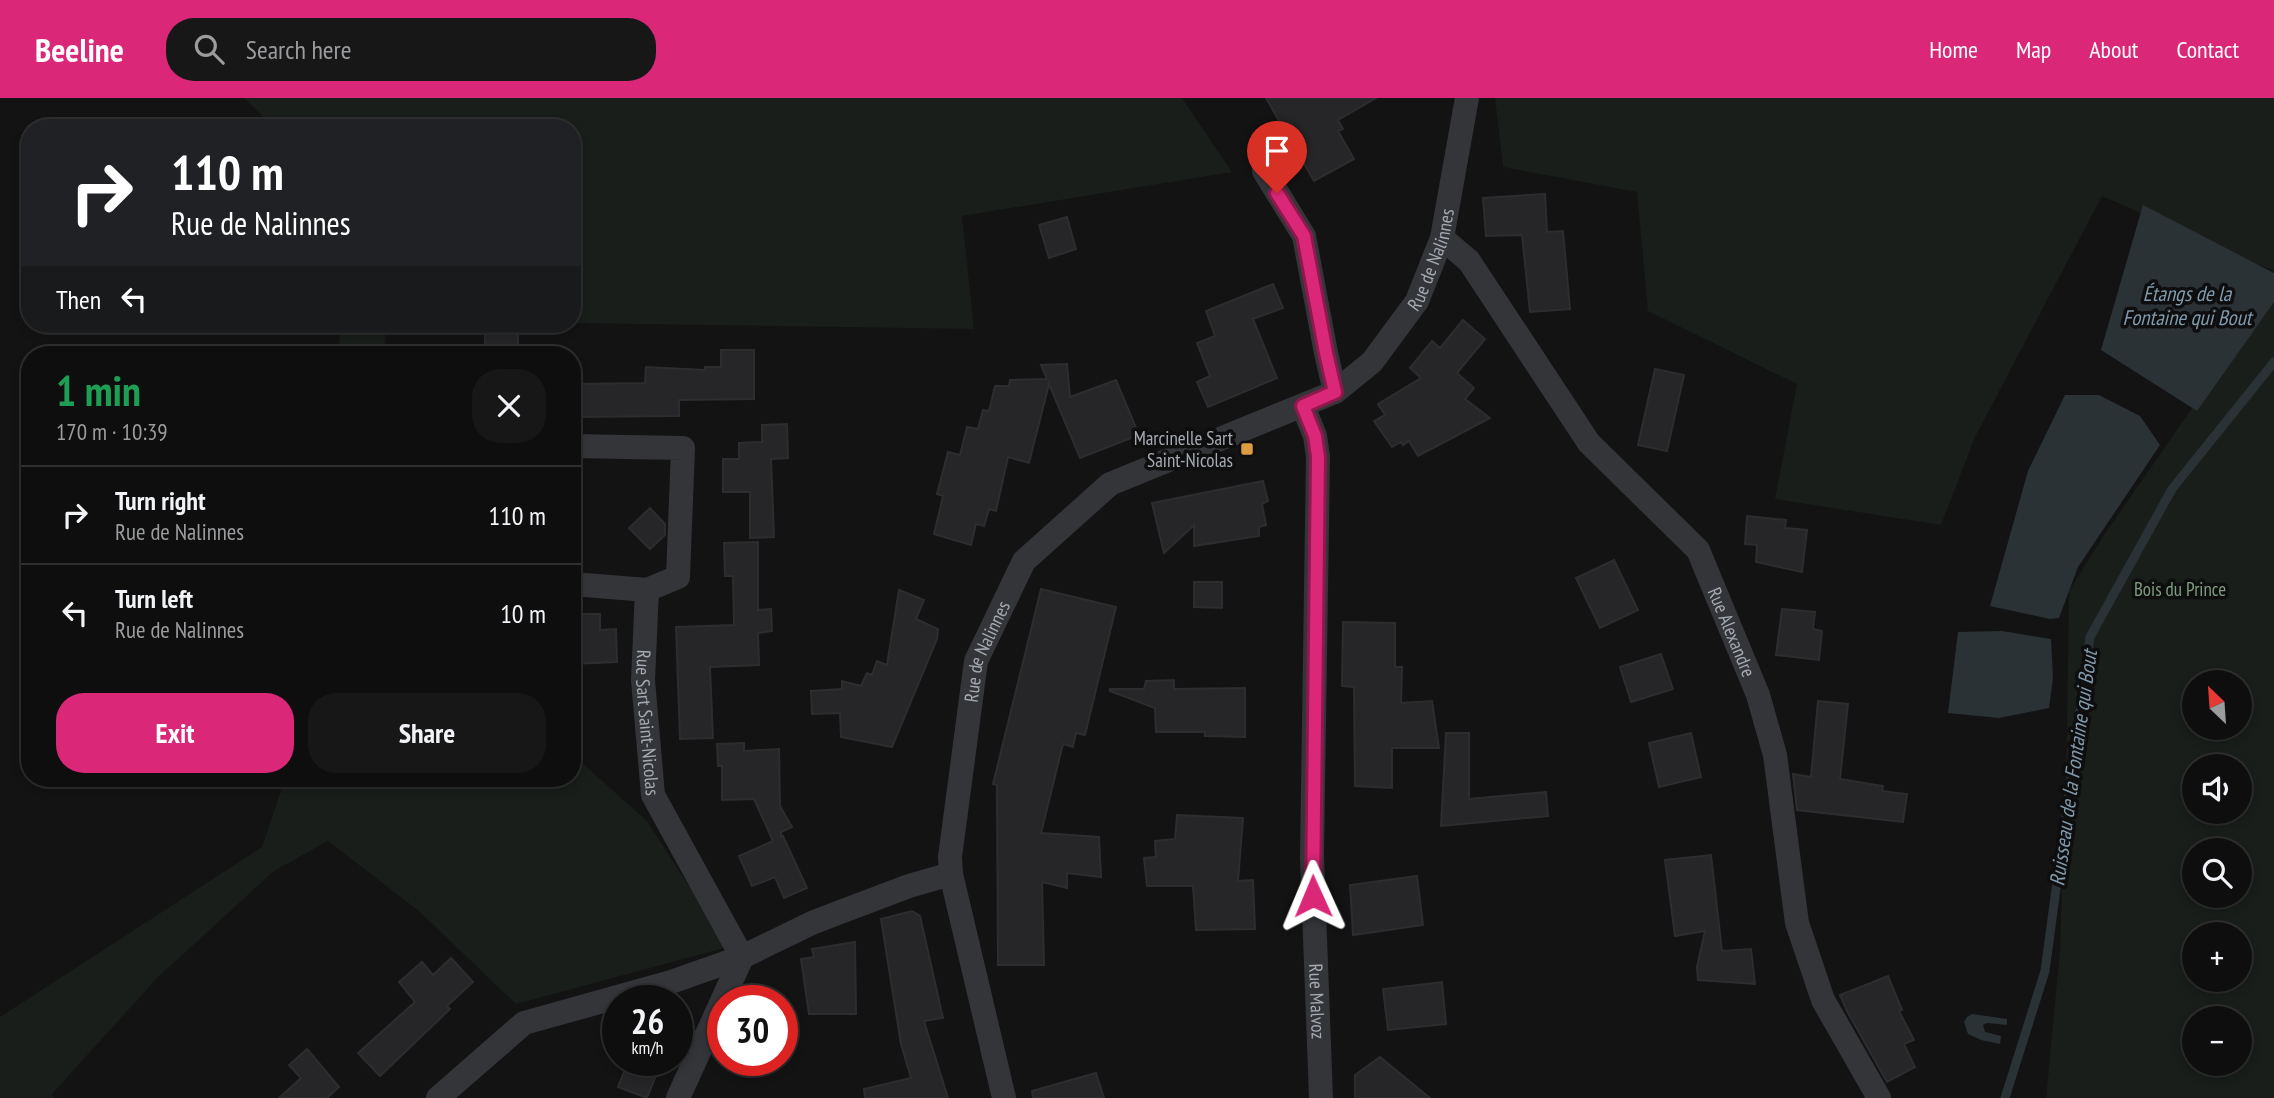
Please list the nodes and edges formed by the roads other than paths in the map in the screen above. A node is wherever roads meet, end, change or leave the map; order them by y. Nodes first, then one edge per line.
1 (1467, 98) edge
2 (1264, 172) dead end
3 (1442, 239) junction
4 (1335, 392) junction
5 (1303, 406) junction
6 (581, 446) edge
7 (581, 585) edge
8 (647, 590) junction
9 (951, 874) junction
10 (742, 957) junction
11 (438, 1098) edge
12 (678, 1098) edge
13 (1004, 1098) edge
14 (1321, 1098) edge
15 (1879, 1098) edge

1 - 3 street, Rue de Nalinnes
2 - 4 street
3 - 4 street, Rue de Nalinnes
3 - 15 street, Rue Alexandre
4 - 5 street, Rue de Nalinnes
5 - 9 street, Rue de Nalinnes
5 - 14 street, Rue Malvoz
6 - 8 street
7 - 8 street
8 - 10 street, Rue Sart Saint-Nicolas
9 - 10 street
9 - 13 street, Rue de Nalinnes
10 - 11 street
10 - 12 street

